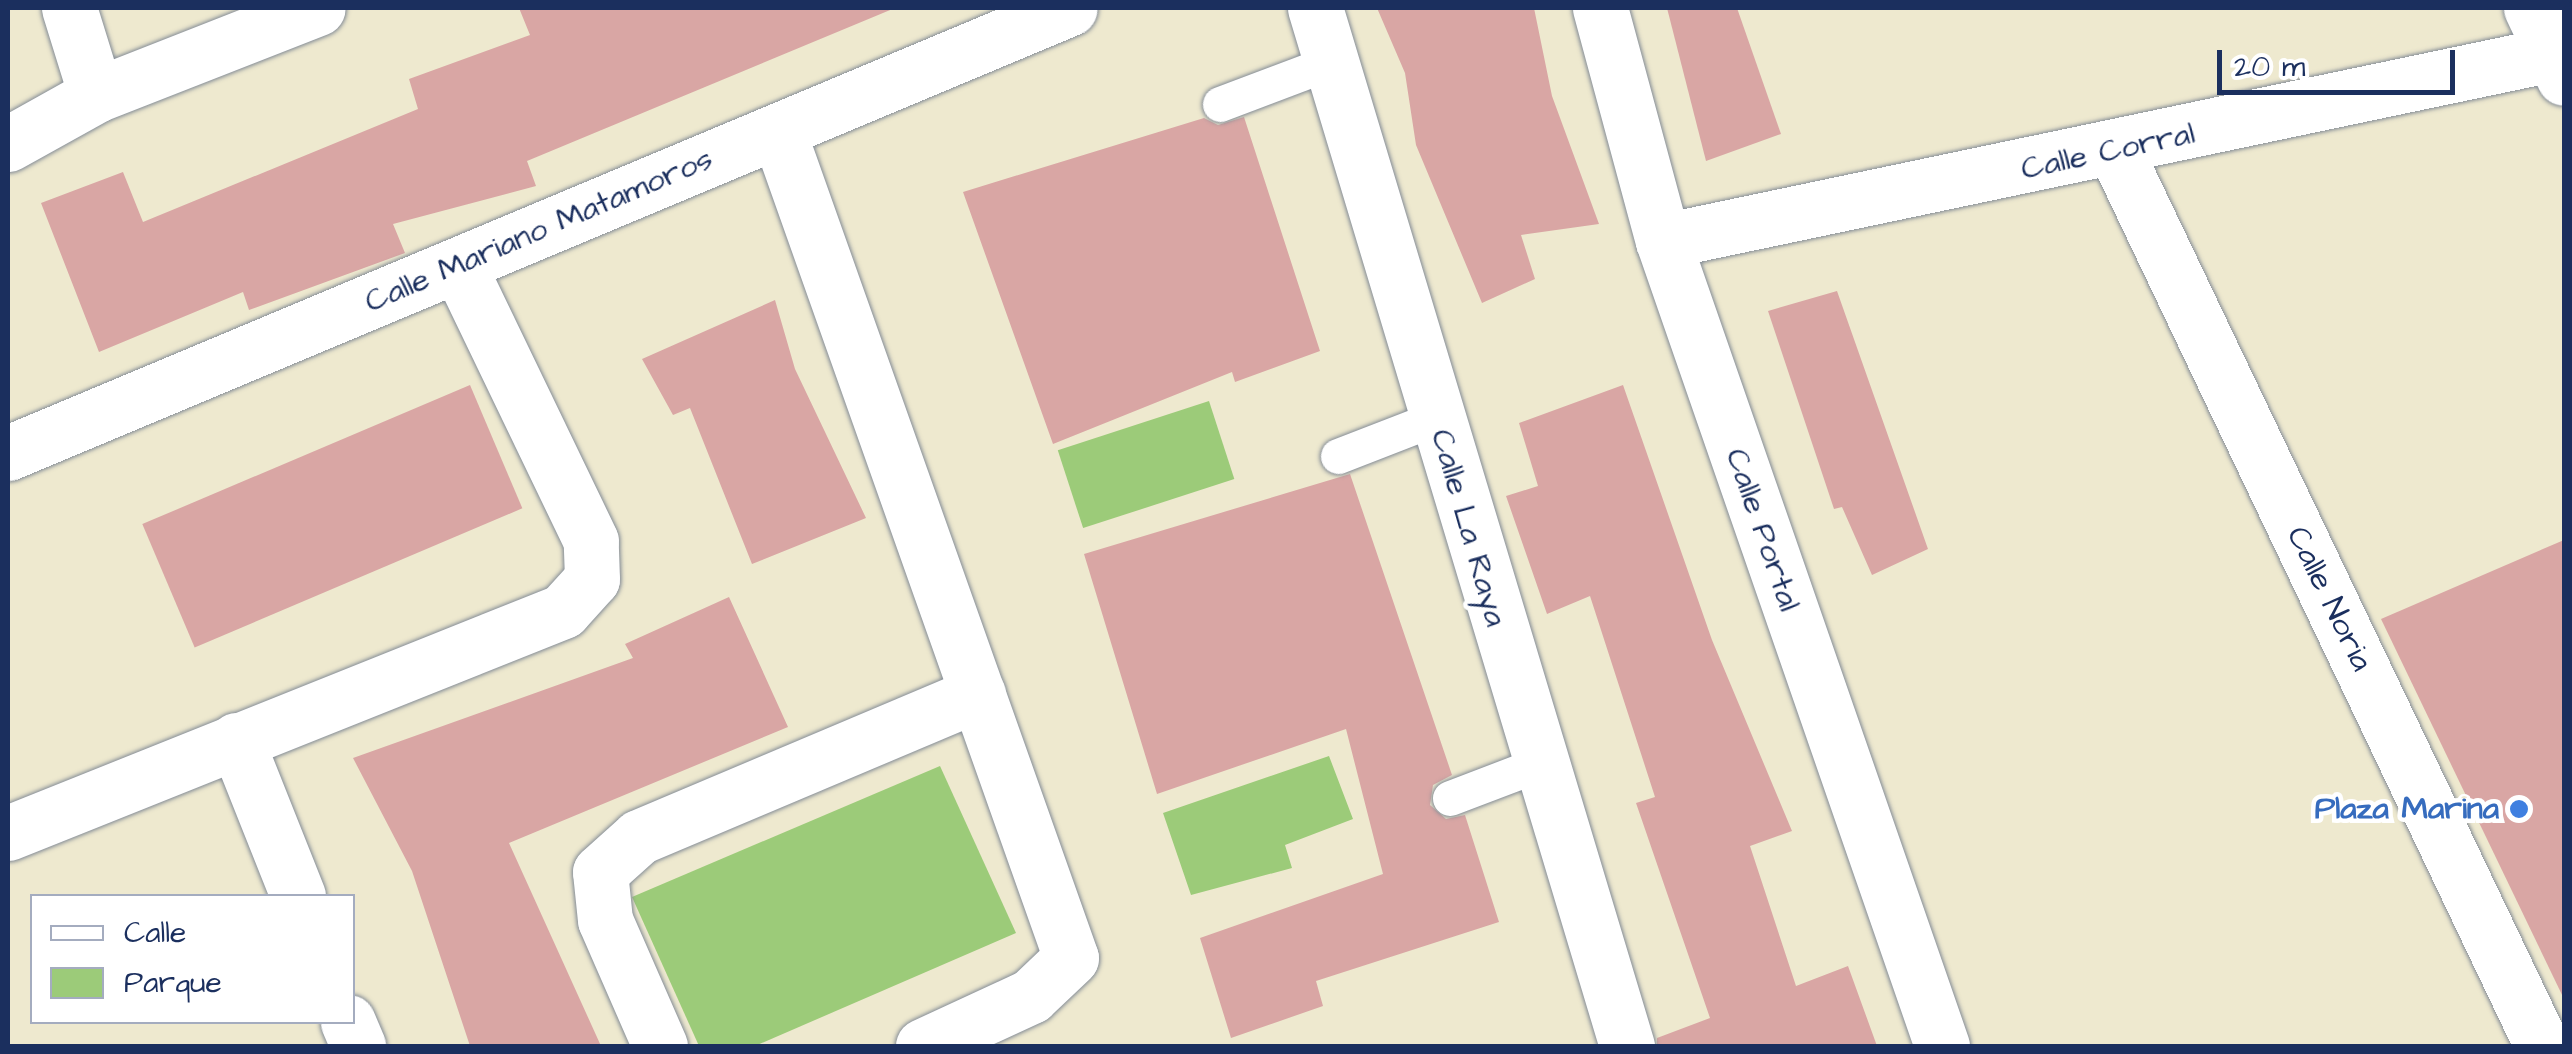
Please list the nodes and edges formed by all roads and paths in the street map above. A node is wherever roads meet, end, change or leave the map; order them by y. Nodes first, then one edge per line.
1 (69, 8) edge
2 (318, 8) edge
3 (1070, 8) edge
4 (1315, 8) edge
5 (1600, 8) edge
6 (993, 24) edge
7 (2549, 47) edge
8 (1332, 62) junction
9 (96, 95) junction
10 (1220, 104) dead end
11 (778, 131) junction
12 (8, 144) edge
13 (2116, 152) junction
14 (1663, 241) junction
15 (458, 264) junction
16 (1436, 418) junction
17 (8, 454) edge
18 (1338, 456) dead end
19 (978, 694) junction
20 (236, 740) junction
21 (1537, 765) junction
22 (1450, 798) dead end
23 (8, 833) edge
24 (297, 894) edge
25 (660, 1046) edge
26 (923, 1046) edge
27 (1628, 1046) edge
28 (1942, 1046) edge
29 (2542, 1046) edge

1 - 9 street
2 - 9 street
3 - 6 street, Calle Mariano Matamoros
4 - 8 street, Calle La Raya
5 - 14 street, Calle Portal
6 - 11 street, Calle Mariano Matamoros
7 - 13 street, Calle Corral
8 - 10 lane
8 - 16 street, Calle La Raya
9 - 12 street
11 - 15 street, Calle Mariano Matamoros
11 - 19 street
13 - 14 street, Calle Corral
13 - 29 street, Calle Noria
14 - 28 street, Calle Portal
15 - 17 street, Calle Mariano Matamoros
15 - 20 street
16 - 18 lane
16 - 21 street, Calle La Raya
19 - 25 street
19 - 26 street
20 - 23 street
20 - 24 street
21 - 22 lane
21 - 27 street, Calle La Raya

